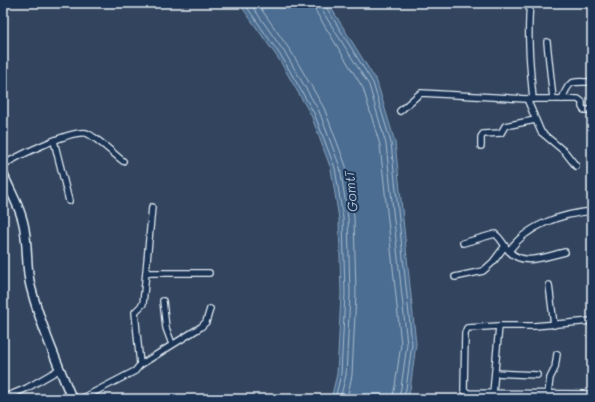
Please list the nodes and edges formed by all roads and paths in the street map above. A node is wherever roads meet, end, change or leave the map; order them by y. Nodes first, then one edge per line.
1 (530, 3) edge
2 (547, 42) dead end
3 (592, 82) edge
4 (530, 99) junction
5 (553, 99) junction
6 (562, 99) junction
7 (592, 110) edge
8 (400, 112) dead end
9 (535, 120) junction
10 (54, 141) junction
11 (481, 146) dead end
12 (123, 162) dead end
13 (3, 165) edge
14 (576, 166) dead end
15 (4, 177) edge
16 (69, 201) dead end
17 (152, 208) dead end
18 (592, 211) edge
19 (463, 243) dead end
20 (504, 246) junction
21 (509, 251) junction
22 (565, 252) dead end
23 (146, 273) junction
24 (208, 273) dead end
25 (455, 277) dead end
26 (548, 285) dead end
27 (163, 301) dead end
28 (210, 309) dead end
29 (592, 322) edge
30 (554, 325) junction
31 (499, 326) junction
32 (172, 344) junction
33 (557, 354) dead end
34 (140, 365) junction
35 (60, 369) junction
36 (495, 373) junction
37 (536, 375) dead end
38 (493, 394) junction
39 (548, 394) junction
40 (592, 394) edge
41 (3, 398) edge
42 (72, 399) edge
43 (81, 399) edge

1 - 4 street
2 - 5 street
3 - 6 street
4 - 5 street
4 - 8 street
4 - 9 street
5 - 6 street
6 - 7 street
9 - 11 street
9 - 14 street
10 - 12 street
10 - 13 street
10 - 16 street
15 - 35 main road
17 - 23 street
18 - 21 street
19 - 20 street
20 - 21 street
20 - 25 street
21 - 22 street
23 - 24 street
23 - 34 street
26 - 30 street
27 - 32 street
28 - 32 street
29 - 30 street
30 - 31 street
31 - 36 street
31 - 38 street
32 - 34 street
33 - 39 street
34 - 43 street
35 - 41 street
35 - 42 main road
36 - 37 street
36 - 38 street
38 - 39 street
39 - 40 street

